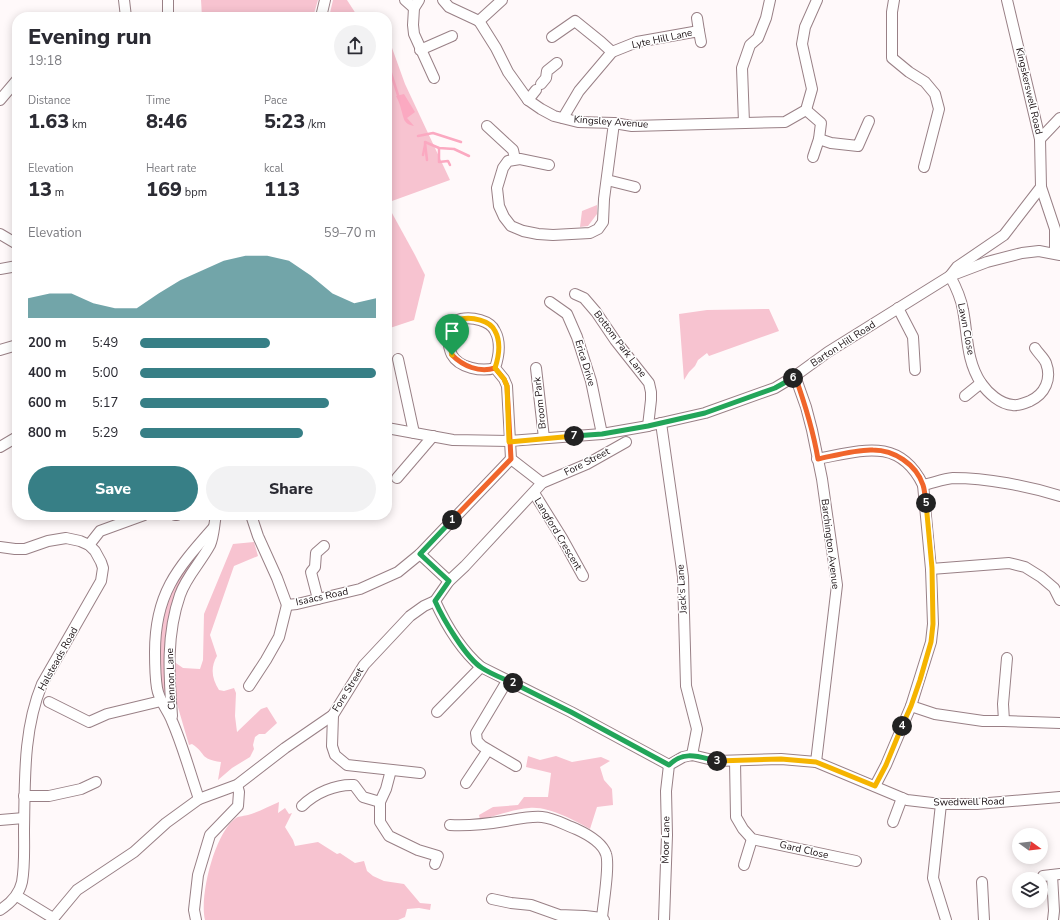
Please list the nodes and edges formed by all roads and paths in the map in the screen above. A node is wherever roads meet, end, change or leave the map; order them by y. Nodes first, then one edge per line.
1 (124, 0) edge
2 (168, 0) edge
3 (325, 0) edge
4 (405, 0) edge
5 (443, 0) edge
6 (770, 0) edge
7 (817, 0) edge
8 (894, 0) edge
9 (1007, 0) edge
10 (500, 1) edge
11 (416, 4) edge
12 (125, 12) edge
13 (168, 12) edge
14 (322, 12) edge
15 (697, 18) dead end
16 (479, 21) junction
17 (699, 31) junction
18 (452, 36) dead end
19 (552, 37) dead end
20 (701, 42) dead end
21 (420, 50) junction
22 (612, 52) junction
23 (557, 63) dead end
24 (434, 78) dead end
25 (12, 86) edge
26 (0, 100) edge
27 (528, 100) junction
28 (806, 110) junction
29 (563, 118) junction
30 (1060, 118) edge
31 (869, 121) dead end
32 (614, 123) junction
33 (744, 123) junction
34 (486, 126) dead end
35 (819, 139) junction
36 (1040, 139) junction
37 (813, 157) dead end
38 (515, 159) junction
39 (549, 165) dead end
40 (924, 167) dead end
41 (607, 180) junction
42 (635, 186) dead end
43 (1041, 187) junction
44 (0, 234) edge
45 (12, 241) edge
46 (1058, 254) edge
47 (12, 267) edge
48 (0, 269) edge
49 (950, 276) junction
50 (575, 294) dead end
51 (550, 302) dead end
52 (898, 308) junction
53 (12, 346) edge
54 (1035, 348) dead end
55 (0, 350) edge
56 (398, 359) dead end
57 (495, 368) junction
58 (536, 368) dead end
59 (915, 370) dead end
60 (795, 376) junction
61 (981, 383) junction
62 (965, 396) dead end
63 (661, 424) junction
64 (648, 426) junction
65 (392, 429) edge
66 (414, 433) junction
67 (602, 434) junction
68 (432, 436) junction
69 (544, 438) junction
70 (12, 440) edge
71 (509, 442) junction
72 (626, 442) dead end
73 (0, 447) edge
74 (511, 459) junction
75 (818, 459) junction
76 (397, 478) dead end
77 (542, 483) junction
78 (923, 485) junction
79 (534, 493) junction
80 (1060, 496) edge
81 (130, 520) edge
82 (215, 520) edge
83 (253, 520) edge
84 (214, 527) junction
85 (89, 545) junction
86 (324, 546) dead end
87 (0, 547) edge
88 (420, 554) junction
89 (932, 568) junction
90 (583, 576) dead end
91 (449, 581) junction
92 (318, 599) junction
93 (1060, 600) edge
94 (435, 601) junction
95 (287, 605) junction
96 (1007, 658) dead end
97 (481, 667) junction
98 (507, 681) junction
99 (249, 686) dead end
100 (161, 701) junction
101 (49, 702) dead end
102 (911, 706) junction
103 (437, 712) dead end
104 (333, 715) junction
105 (172, 720) junction
106 (1004, 721) junction
107 (1060, 723) edge
108 (488, 750) junction
109 (692, 755) junction
110 (736, 761) junction
111 (816, 762) junction
112 (671, 764) junction
113 (516, 766) dead end
114 (391, 770) junction
115 (420, 773) dead end
116 (96, 782) dead end
117 (466, 783) dead end
118 (237, 785) junction
119 (875, 786) junction
120 (24, 796) junction
121 (1060, 797) edge
122 (902, 798) junction
123 (199, 799) junction
124 (380, 802) junction
125 (940, 804) junction
126 (302, 806) dead end
127 (24, 818) junction
128 (0, 820) edge
129 (893, 822) dead end
130 (450, 825) dead end
131 (752, 839) junction
132 (856, 861) dead end
133 (435, 864) dead end
134 (744, 865) dead end
135 (1052, 875) edge
136 (982, 882) dead end
137 (17, 896) junction
138 (492, 899) dead end
139 (0, 910) edge
140 (52, 919) edge
141 (603, 919) edge
142 (196, 920) edge
143 (664, 920) edge
144 (946, 920) edge
145 (984, 920) edge
146 (1053, 920) edge

1 - 12 street
2 - 13 street
3 - 14 street
4 - 11 street
5 - 16 street
6 - 33 street
7 - 28 street
8 - 40 street
9 - 36 street, Kingskerswell Road
10 - 16 street
11 - 21 street
15 - 17 street, Lyte Hill Lane
16 - 27 street, Kingsley Avenue
17 - 20 street, Lyte Hill Lane
17 - 22 street, Lyte Hill Lane
18 - 21 street
19 - 22 street
21 - 24 street
22 - 29 street, Lyte Hill Lane
23 - 27 street
25 - 26 street
27 - 29 street, Kingsley Avenue
28 - 33 street, Kingsley Avenue
28 - 35 street
29 - 32 street, Kingsley Avenue
30 - 36 street
31 - 35 street
32 - 33 street, Kingsley Avenue
32 - 41 street
34 - 38 street
35 - 37 street
36 - 43 street, Kingskerswell Road
38 - 39 street
38 - 41 street
41 - 42 street
43 - 46 street, Kingskerswell Road
43 - 49 street
44 - 45 street
46 - 49 street, Barton Hill Road
47 - 48 street
49 - 52 street, Barton Hill Road
49 - 61 street, Lawn Close
50 - 64 street, Bottom Park Lane
51 - 67 street, Erica Drive
52 - 59 street
52 - 60 street, Barton Hill Road
53 - 55 street
54 - 61 street, Lawn Close
56 - 66 street
57 - 57 street
57 - 71 street
58 - 69 street, Broom Park
60 - 63 street, Barton Hill Road
60 - 75 street, Barchington Avenue
61 - 62 street
63 - 64 street, Barton Hill Road
63 - 109 street, Jack's Lane
64 - 67 street, Barton Hill Road
65 - 66 street, Barton Hill Road
66 - 68 street, Barton Hill Road
67 - 69 street, Barton Hill Road
68 - 71 street, Barton Hill Road
68 - 76 street
69 - 71 street, Barton Hill Road
70 - 73 street
71 - 74 street
72 - 77 street, Fore Street
74 - 77 street
74 - 88 street, Isaacs Road
75 - 78 street
75 - 111 street, Barchington Avenue
77 - 79 street, Fore Street
78 - 80 street
78 - 89 street
79 - 90 street, Langford Crescent
79 - 91 street, Fore Street
81 - 85 street
82 - 84 street, Clennon Lane
83 - 95 street, Isaacs Road
84 - 100 street, Clennon Lane
84 - 105 street, Clennon Lane
85 - 87 street
85 - 120 street, Halsteads Road
86 - 92 street
88 - 91 street
88 - 92 street, Isaacs Road
89 - 93 street
89 - 102 street
91 - 94 street, Fore Street
92 - 95 street, Isaacs Road
94 - 97 street
94 - 104 street, Fore Street
95 - 99 street
96 - 106 street
97 - 98 street
97 - 103 street
98 - 108 street
98 - 112 street
100 - 101 street
100 - 105 street, Clennon Lane
102 - 106 street
102 - 119 street
104 - 114 street
104 - 118 street, Fore Street
105 - 123 street, Clennon Lane
106 - 107 street
108 - 113 street
108 - 117 street
109 - 110 street, Swedwell Road
109 - 112 street
110 - 111 street, Swedwell Road
110 - 131 street
111 - 119 street, Swedwell Road
112 - 143 street, Moor Lane
114 - 115 street
114 - 124 street
116 - 120 street
118 - 123 street, Fore Street
118 - 142 street
119 - 122 street, Swedwell Road
120 - 127 street, Halsteads Road
121 - 125 street, Swedwell Road
122 - 125 street, Swedwell Road
122 - 129 street
123 - 140 street, Fore Street
124 - 126 street
124 - 133 street
125 - 144 street
127 - 128 street
127 - 137 street, Halsteads Road
130 - 141 street
131 - 132 street, Gard Close
131 - 134 street
135 - 146 street
136 - 145 street
137 - 139 street
137 - 140 street
138 - 141 street

